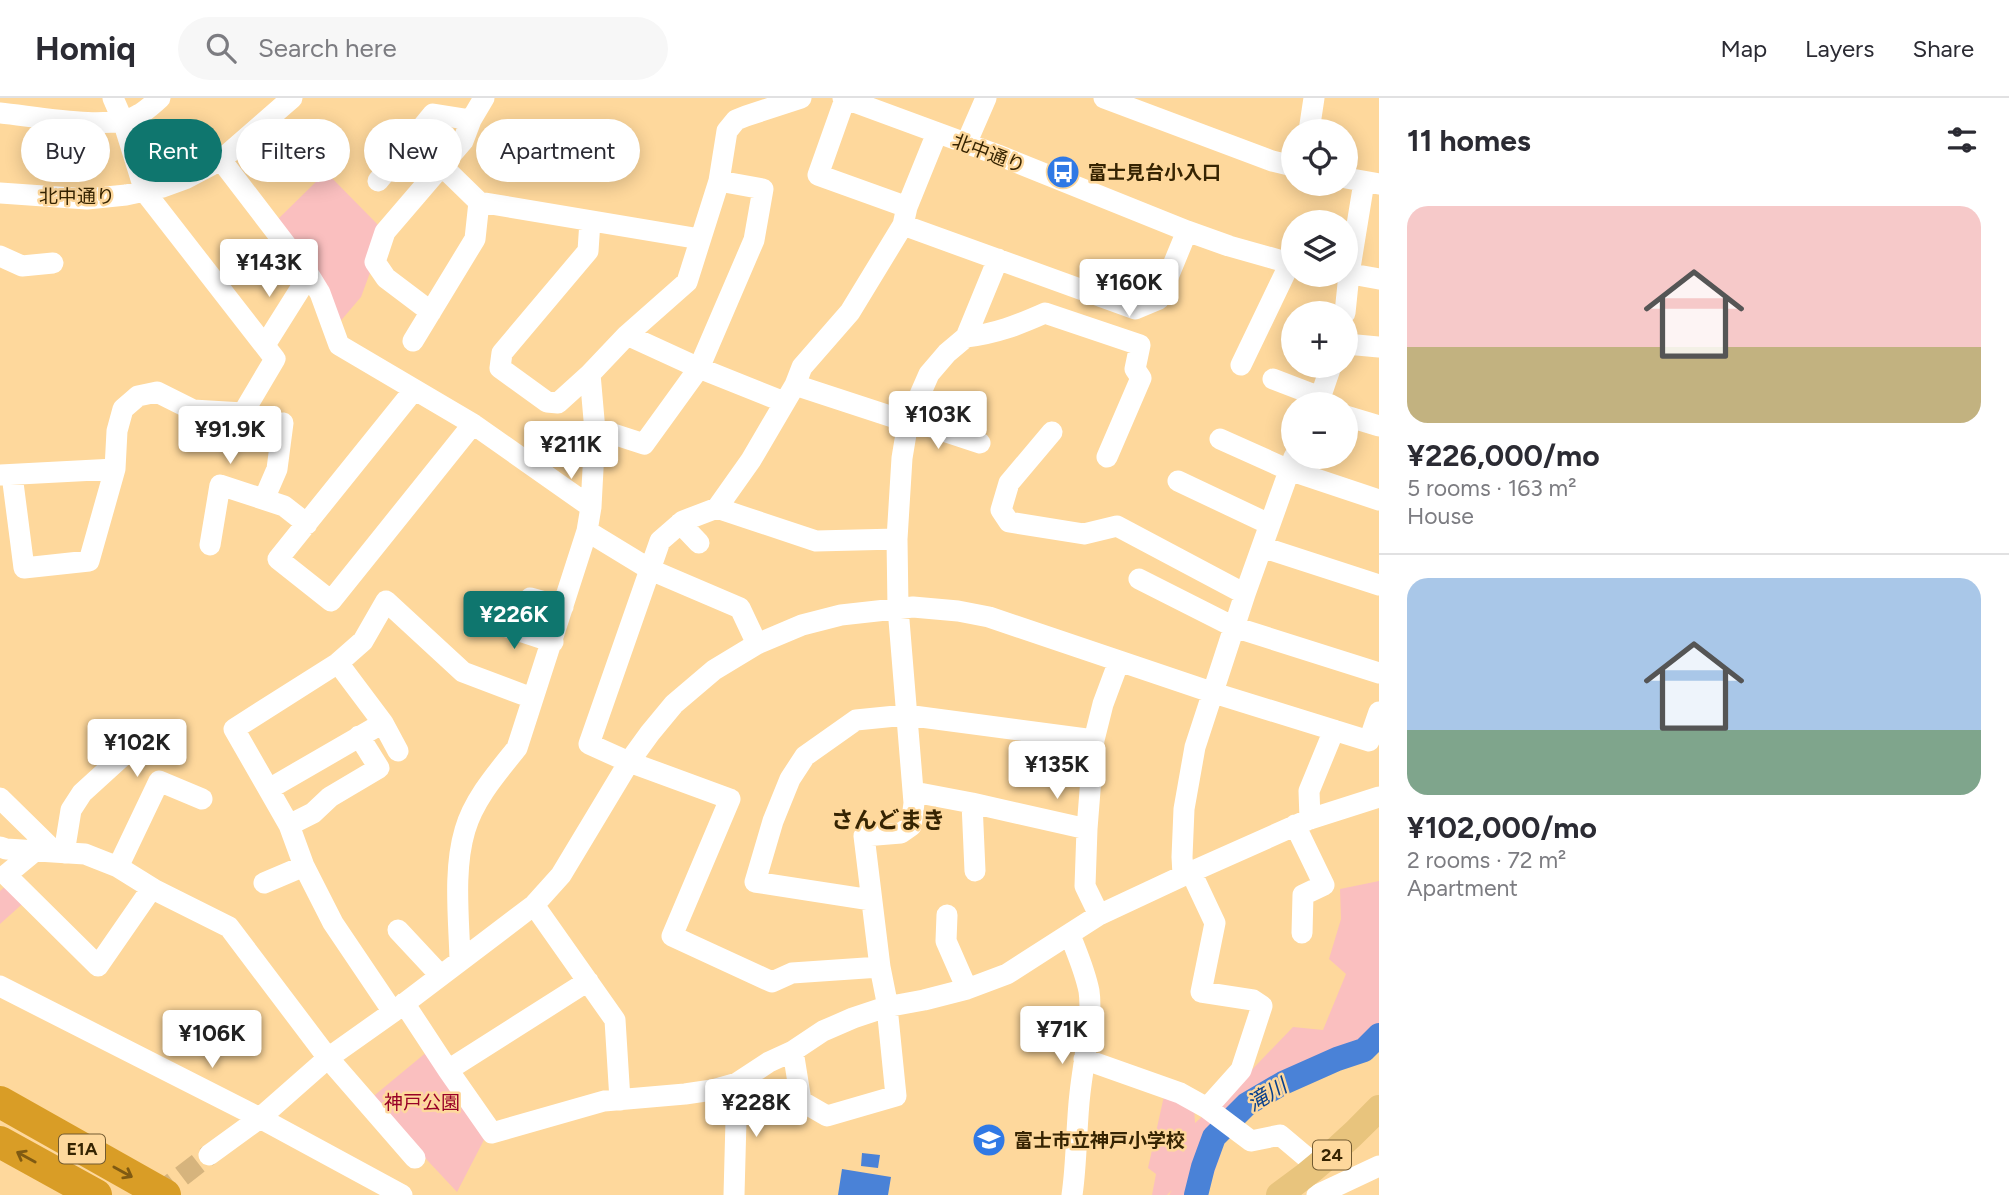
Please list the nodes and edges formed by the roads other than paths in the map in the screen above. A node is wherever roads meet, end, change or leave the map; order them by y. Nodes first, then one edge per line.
1 (113, 98) edge
2 (160, 98) edge
3 (292, 98) edge
4 (484, 98) edge
5 (801, 98) edge
6 (844, 98) edge
7 (986, 98) edge
8 (1104, 98) edge
9 (1314, 98) edge
10 (0, 113) edge
11 (429, 119) edge
12 (1311, 119) edge
13 (471, 120) junction
14 (123, 121) junction
15 (937, 133) junction
16 (462, 142) edge
17 (966, 144) junction
18 (222, 158) edge
19 (222, 163) edge
20 (1281, 163) edge
21 (719, 181) junction
22 (1363, 181) edge
23 (176, 182) edge
24 (427, 182) edge
25 (458, 182) edge
26 (145, 192) junction
27 (0, 193) edge
28 (479, 202) junction
29 (1358, 210) edge
30 (905, 216) junction
31 (590, 220) junction
32 (1187, 231) junction
33 (700, 239) junction
34 (0, 256) edge
35 (998, 259) junction
36 (1281, 260) edge
37 (52, 263) dead end
38 (309, 275) junction
39 (1358, 276) edge
40 (1379, 279) edge
41 (1281, 285) edge
42 (431, 312) junction
43 (627, 335) junction
44 (966, 337) junction
45 (413, 341) dead end
46 (265, 345) junction
47 (1358, 345) edge
48 (1379, 347) edge
49 (1241, 365) dead end
50 (699, 368) junction
51 (590, 374) junction
52 (1273, 379) dead end
53 (414, 390) junction
54 (1300, 392) edge
55 (789, 393) junction
56 (1358, 420) edge
57 (909, 421) junction
58 (283, 423) dead end
59 (473, 424) junction
60 (1379, 426) edge
61 (595, 431) junction
62 (1052, 432) dead end
63 (1220, 439) dead end
64 (981, 443) dead end
65 (1107, 457) dead end
66 (1281, 460) edge
67 (115, 469) junction
68 (1289, 469) edge
69 (1305, 469) edge
70 (6, 475) edge
71 (1178, 481) dead end
72 (264, 499) junction
73 (1379, 500) edge
74 (591, 507) junction
75 (717, 508) junction
76 (680, 523) junction
77 (307, 524) junction
78 (1269, 524) junction
79 (587, 531) junction
80 (897, 539) junction
81 (699, 543) dead end
82 (211, 545) dead end
83 (1262, 547) junction
84 (651, 570) junction
85 (1139, 579) dead end
86 (1379, 585) edge
87 (1245, 594) junction
88 (530, 598) dead end
89 (563, 607) junction
90 (898, 608) junction
91 (489, 621) dead end
92 (1234, 627) junction
93 (553, 642) junction
94 (757, 644) junction
95 (1119, 661) junction
96 (338, 663) junction
97 (1379, 673) edge
98 (1214, 693) junction
99 (532, 698) junction
100 (1379, 712) edge
101 (906, 715) junction
102 (383, 723) junction
103 (1334, 730) junction
104 (359, 736) junction
105 (1094, 740) junction
106 (398, 751) dead end
107 (127, 752) dead end
108 (629, 762) junction
109 (269, 789) junction
110 (914, 792) junction
111 (1379, 797) edge
112 (0, 798) edge
113 (202, 800) dead end
114 (972, 803) junction
115 (1303, 822) junction
116 (289, 825) junction
117 (1087, 829) junction
118 (0, 847) edge
119 (51, 852) junction
120 (304, 866) junction
121 (118, 867) junction
122 (975, 871) dead end
123 (1187, 873) junction
124 (3, 879) edge
125 (264, 883) dead end
126 (152, 888) junction
127 (871, 900) junction
128 (534, 905) junction
129 (947, 915) dead end
130 (1099, 915) junction
131 (398, 930) dead end
132 (1302, 933) dead end
133 (1070, 935) junction
134 (460, 960) junction
135 (880, 967) junction
136 (440, 975) junction
137 (588, 981) junction
138 (0, 986) edge
139 (967, 989) junction
140 (886, 1007) junction
141 (398, 1008) junction
142 (793, 1051) junction
143 (328, 1058) junction
144 (1084, 1059) junction
145 (448, 1070) junction
146 (737, 1083) junction
147 (621, 1100) junction
148 (0, 1102) edge
149 (1207, 1108) junction
150 (1379, 1108) edge
151 (260, 1118) junction
152 (0, 1142) edge
153 (209, 1155) tunnel mouth
154 (415, 1158) dead end
155 (1379, 1166) edge
156 (1304, 1187) edge
157 (96, 1195) edge
158 (165, 1195) edge
159 (402, 1195) edge
160 (734, 1195) edge
161 (1072, 1195) edge

1 - 14 street
2 - 14 street
3 - 18 street, 北中通り
4 - 13 street
5 - 21 street
6 - 15 street, 北中通り
6 - 30 street
7 - 17 street
8 - 20 street
9 - 12 street
10 - 14 street
11 - 13 street
13 - 16 street
14 - 26 street
15 - 17 street, 北中通り
15 - 30 street
17 - 32 street, 北中通り
19 - 38 street
21 - 33 street
21 - 50 street
22 - 29 street
23 - 26 street, 北中通り
24 - 42 street
25 - 28 street
26 - 27 street, 北中通り
26 - 46 street
28 - 31 street
28 - 42 street
30 - 35 street
30 - 55 street
31 - 33 street
31 - 51 street
32 - 35 street
32 - 36 street, 北中通り
33 - 43 street
34 - 37 street
35 - 44 street
38 - 46 street
38 - 53 street
39 - 40 street
41 - 49 street
42 - 45 street
43 - 50 street
43 - 51 street
44 - 57 street
44 - 65 street
46 - 67 street
47 - 48 street
50 - 55 street
50 - 61 street
51 - 61 street
52 - 54 street
53 - 59 street
53 - 77 street
55 - 57 street
55 - 75 street
56 - 60 street
57 - 64 street
57 - 80 street
58 - 72 street
59 - 74 street
59 - 77 street
61 - 74 street
62 - 87 street
63 - 66 street
67 - 70 street
67 - 70 street
68 - 78 street
69 - 73 street
71 - 78 street
72 - 77 street
72 - 82 street
74 - 79 street
75 - 76 street
75 - 80 street
76 - 81 street
76 - 84 street
78 - 83 street
79 - 84 street
79 - 89 street
80 - 90 street
83 - 86 street
83 - 87 street
84 - 94 street
84 - 108 street
85 - 92 street
87 - 92 street
88 - 89 street
89 - 93 street
90 - 94 street
90 - 95 street
90 - 101 street
91 - 93 street
92 - 97 street
92 - 98 street
93 - 99 street
94 - 108 street
95 - 98 street
95 - 105 street
96 - 99 street
96 - 102 street
96 - 109 street
98 - 103 street
98 - 123 street
99 - 134 street
100 - 103 street
101 - 105 street
101 - 110 street
101 - 127 street
102 - 104 street
102 - 106 street
103 - 115 street
104 - 109 street
104 - 116 street
105 - 117 street
107 - 119 street
108 - 128 street
108 - 135 street
109 - 116 street
110 - 114 street
110 - 127 street
111 - 115 street
112 - 119 street
113 - 121 street
114 - 117 street
114 - 122 street
115 - 123 street
115 - 132 street
116 - 120 street
117 - 130 street
118 - 119 street
119 - 121 street
119 - 124 street
120 - 125 street
120 - 141 street
121 - 126 street
123 - 130 street
123 - 149 street
124 - 126 street
126 - 143 street
127 - 135 street
128 - 134 street
128 - 137 street
129 - 139 street
130 - 133 street
131 - 136 street
133 - 139 street
133 - 144 street
134 - 136 street
135 - 140 street
136 - 141 street
137 - 145 street
137 - 147 street
138 - 151 street
139 - 140 street
140 - 142 street
140 - 142 street
141 - 143 street
141 - 145 street
142 - 146 street
143 - 151 street
143 - 154 street
144 - 149 street
144 - 161 street
145 - 147 street
146 - 147 street
146 - 160 street
148 -> 158 highway, E1A
149 - 156 street
150 - 156 main road, 24
151 - 153 street
151 - 159 street
157 -> 152 highway, E1A
155 - 156 street

